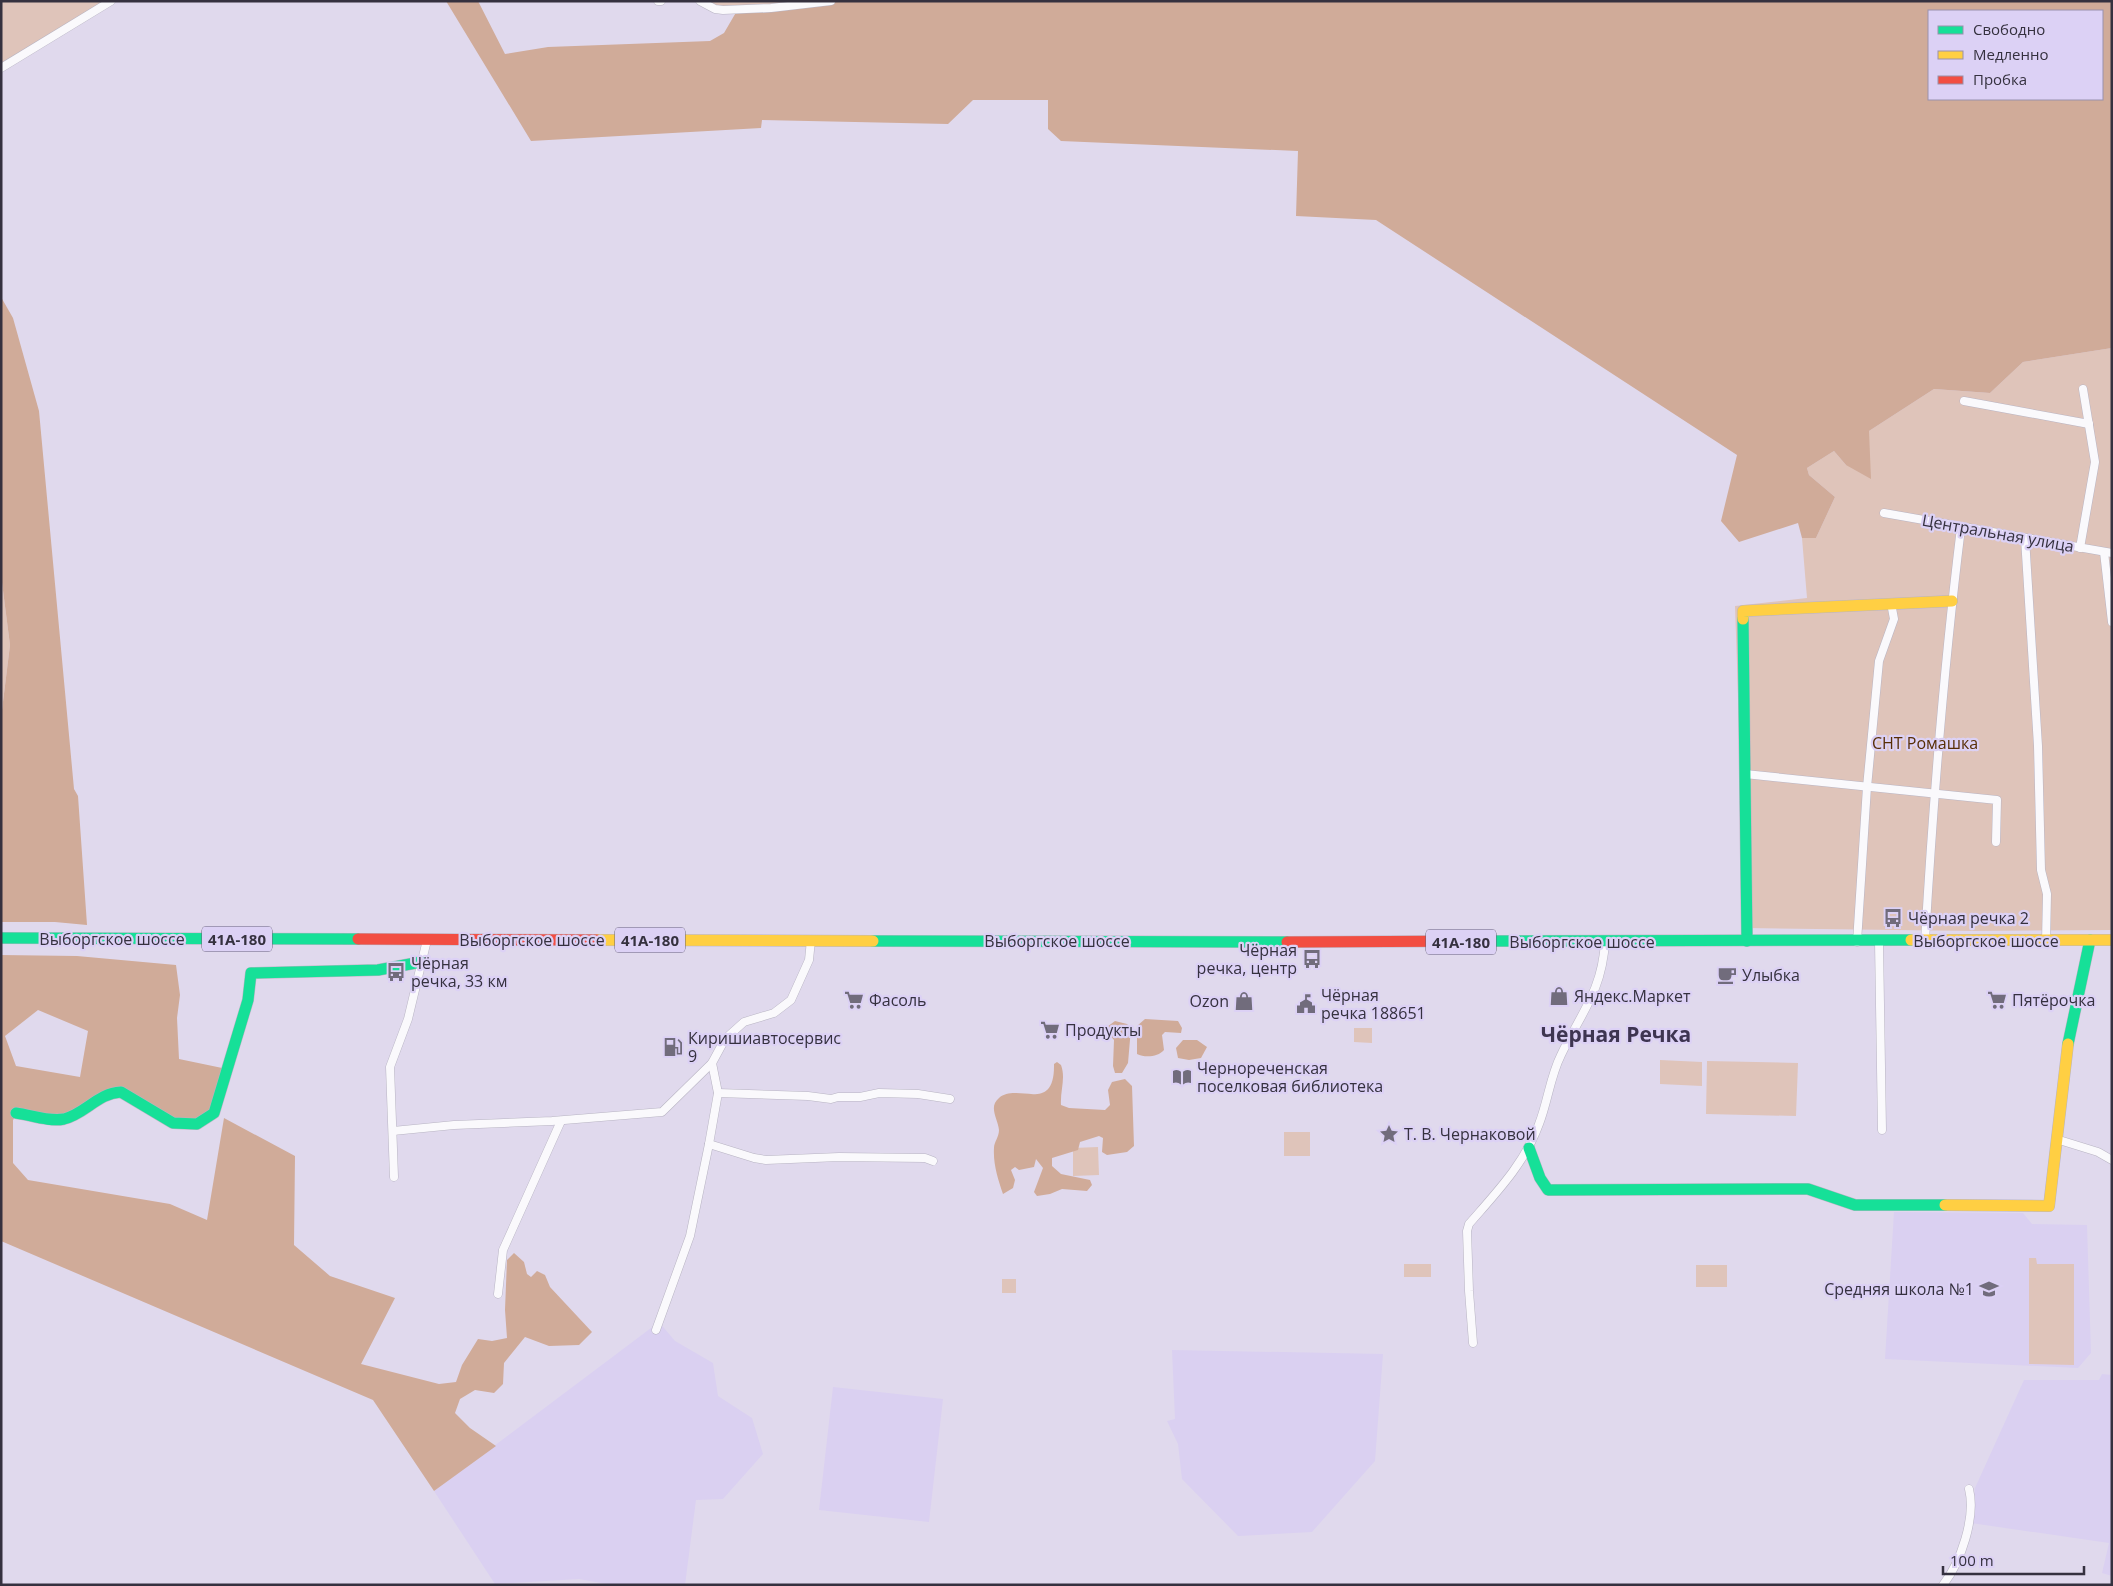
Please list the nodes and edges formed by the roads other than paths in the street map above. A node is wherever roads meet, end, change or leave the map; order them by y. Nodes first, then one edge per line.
1 (111, 1) edge
2 (700, 1) edge
3 (831, 1) edge
4 (743, 5) edge
5 (1, 68) edge
6 (2083, 389) dead end
7 (1964, 401) dead end
8 (2089, 424) junction
9 (1884, 513) dead end
10 (1962, 528) junction
11 (2024, 538) junction
12 (2080, 548) junction
13 (2108, 552) edge
14 (1952, 601) junction
15 (1891, 603) junction
16 (2112, 622) edge
17 (1745, 774) junction
18 (1866, 787) junction
19 (1934, 793) junction
20 (1996, 842) dead end
21 (1, 938) edge
22 (427, 940) junction
23 (811, 940) junction
24 (1746, 940) junction
25 (2090, 940) junction
26 (2112, 940) edge
27 (1925, 941) junction
28 (2046, 941) junction
29 (1606, 942) junction
30 (1857, 942) junction
31 (1879, 942) junction
32 (421, 962) junction
33 (712, 1063) junction
34 (718, 1093) junction
35 (950, 1099) dead end
36 (16, 1113) dead end
37 (561, 1120) junction
38 (1882, 1130) dead end
39 (393, 1131) junction
40 (2056, 1139) junction
41 (709, 1144) junction
42 (1529, 1148) junction
43 (2112, 1160) edge
44 (933, 1161) dead end
45 (394, 1178) dead end
46 (498, 1294) dead end
47 (656, 1330) dead end
48 (1473, 1343) dead end
49 (1969, 1489) dead end
50 (1943, 1585) edge

1 - 5 street
2 - 4 street
3 - 4 street
6 - 8 street
7 - 8 street
8 - 12 street
9 - 10 street, Центральная улица
10 - 11 street, Центральная улица
10 - 14 street
11 - 12 street, Центральная улица
11 - 28 street
12 - 13 street, Центральная улица
13 - 16 street
14 - 15 main road
14 - 19 street
15 - 17 main road
15 - 18 street
17 - 18 street
17 - 24 main road
18 - 19 street
18 - 30 street
19 - 20 street
19 - 27 street
21 - 22 main road, Выборгское шоссе / 41А-180
22 - 23 main road, Выборгское шоссе / 41А-180
22 - 32 street
23 - 29 main road, Выборгское шоссе / 41А-180
23 - 33 street
24 - 29 main road, Выборгское шоссе / 41А-180
24 - 30 main road, Выборгское шоссе / 41А-180
25 - 26 main road, Выборгское шоссе / 41А-180
25 - 28 main road, Выборгское шоссе / 41А-180
25 - 40 main road
27 - 28 main road, Выборгское шоссе / 41А-180
27 - 31 main road, Выборгское шоссе / 41А-180
29 - 42 street
30 - 31 main road, Выборгское шоссе / 41А-180
31 - 38 street
32 - 36 main road
32 - 39 street
33 - 34 street
33 - 37 street
34 - 35 street
34 - 41 street
37 - 39 street
37 - 46 street
39 - 45 street
40 - 42 main road
40 - 43 street
41 - 44 street
41 - 47 street
42 - 48 street
49 - 50 street

